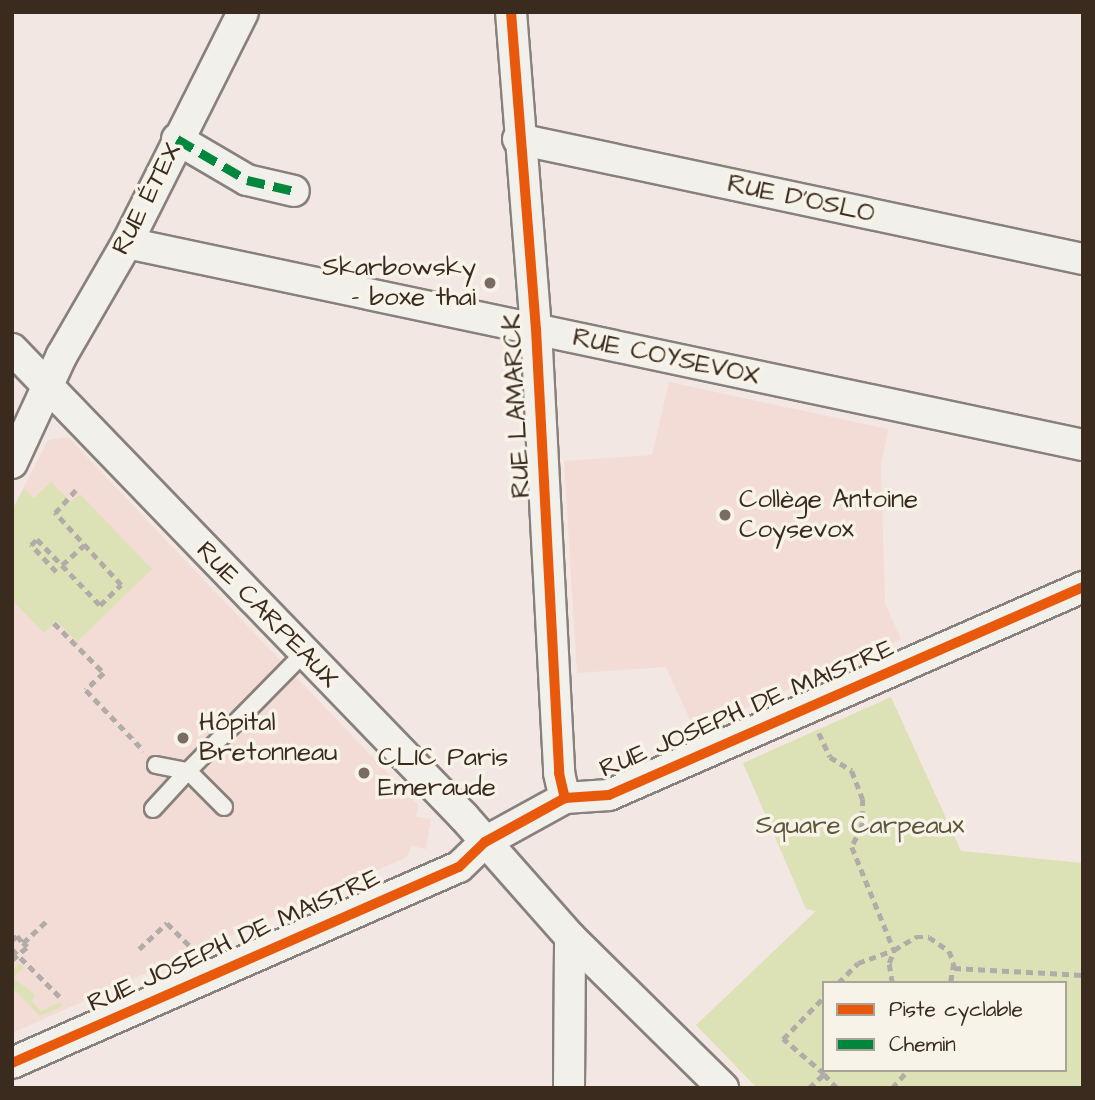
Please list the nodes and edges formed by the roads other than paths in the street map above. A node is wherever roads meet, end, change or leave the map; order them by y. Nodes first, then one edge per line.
1 (243, 12) edge
2 (511, 12) edge
3 (177, 139) junction
4 (518, 139) junction
5 (294, 191) dead end
6 (127, 243) junction
7 (1083, 259) edge
8 (536, 329) junction
9 (12, 349) edge
10 (50, 386) junction
11 (1083, 445) edge
12 (12, 463) edge
13 (1083, 587) edge
14 (303, 654) junction
15 (156, 765) road end
16 (188, 771) junction
17 (565, 798) junction
18 (224, 807) dead end
19 (153, 809) dead end
20 (485, 842) junction
21 (570, 937) junction
22 (12, 1063) edge
23 (569, 1088) edge
24 (723, 1088) edge

1 - 3 street, RUE ÉTEX
2 - 4 street, RUE LAMARCK
3 - 5 street
3 - 6 street, RUE ÉTEX
4 - 7 street, RUE D'OSLO
4 - 8 street, RUE LAMARCK
6 - 8 street, RUE COYSEVOX
6 - 10 street, RUE ÉTEX
8 - 11 street, RUE COYSEVOX
8 - 17 street, RUE LAMARCK
9 - 10 street, RUE CARPEAUX
10 - 12 street, RUE ÉTEX
10 - 14 street, RUE CARPEAUX
13 - 17 street, RUE JOSEPH DE MAISTRE
14 - 16 lane
14 - 20 street, RUE CARPEAUX
15 - 16 lane
16 - 18 lane
16 - 19 lane
17 - 20 street, RUE JOSEPH DE MAISTRE
20 - 21 street, RUE CARPEAUX
20 - 22 street, RUE JOSEPH DE MAISTRE
21 - 23 street
21 - 24 street

